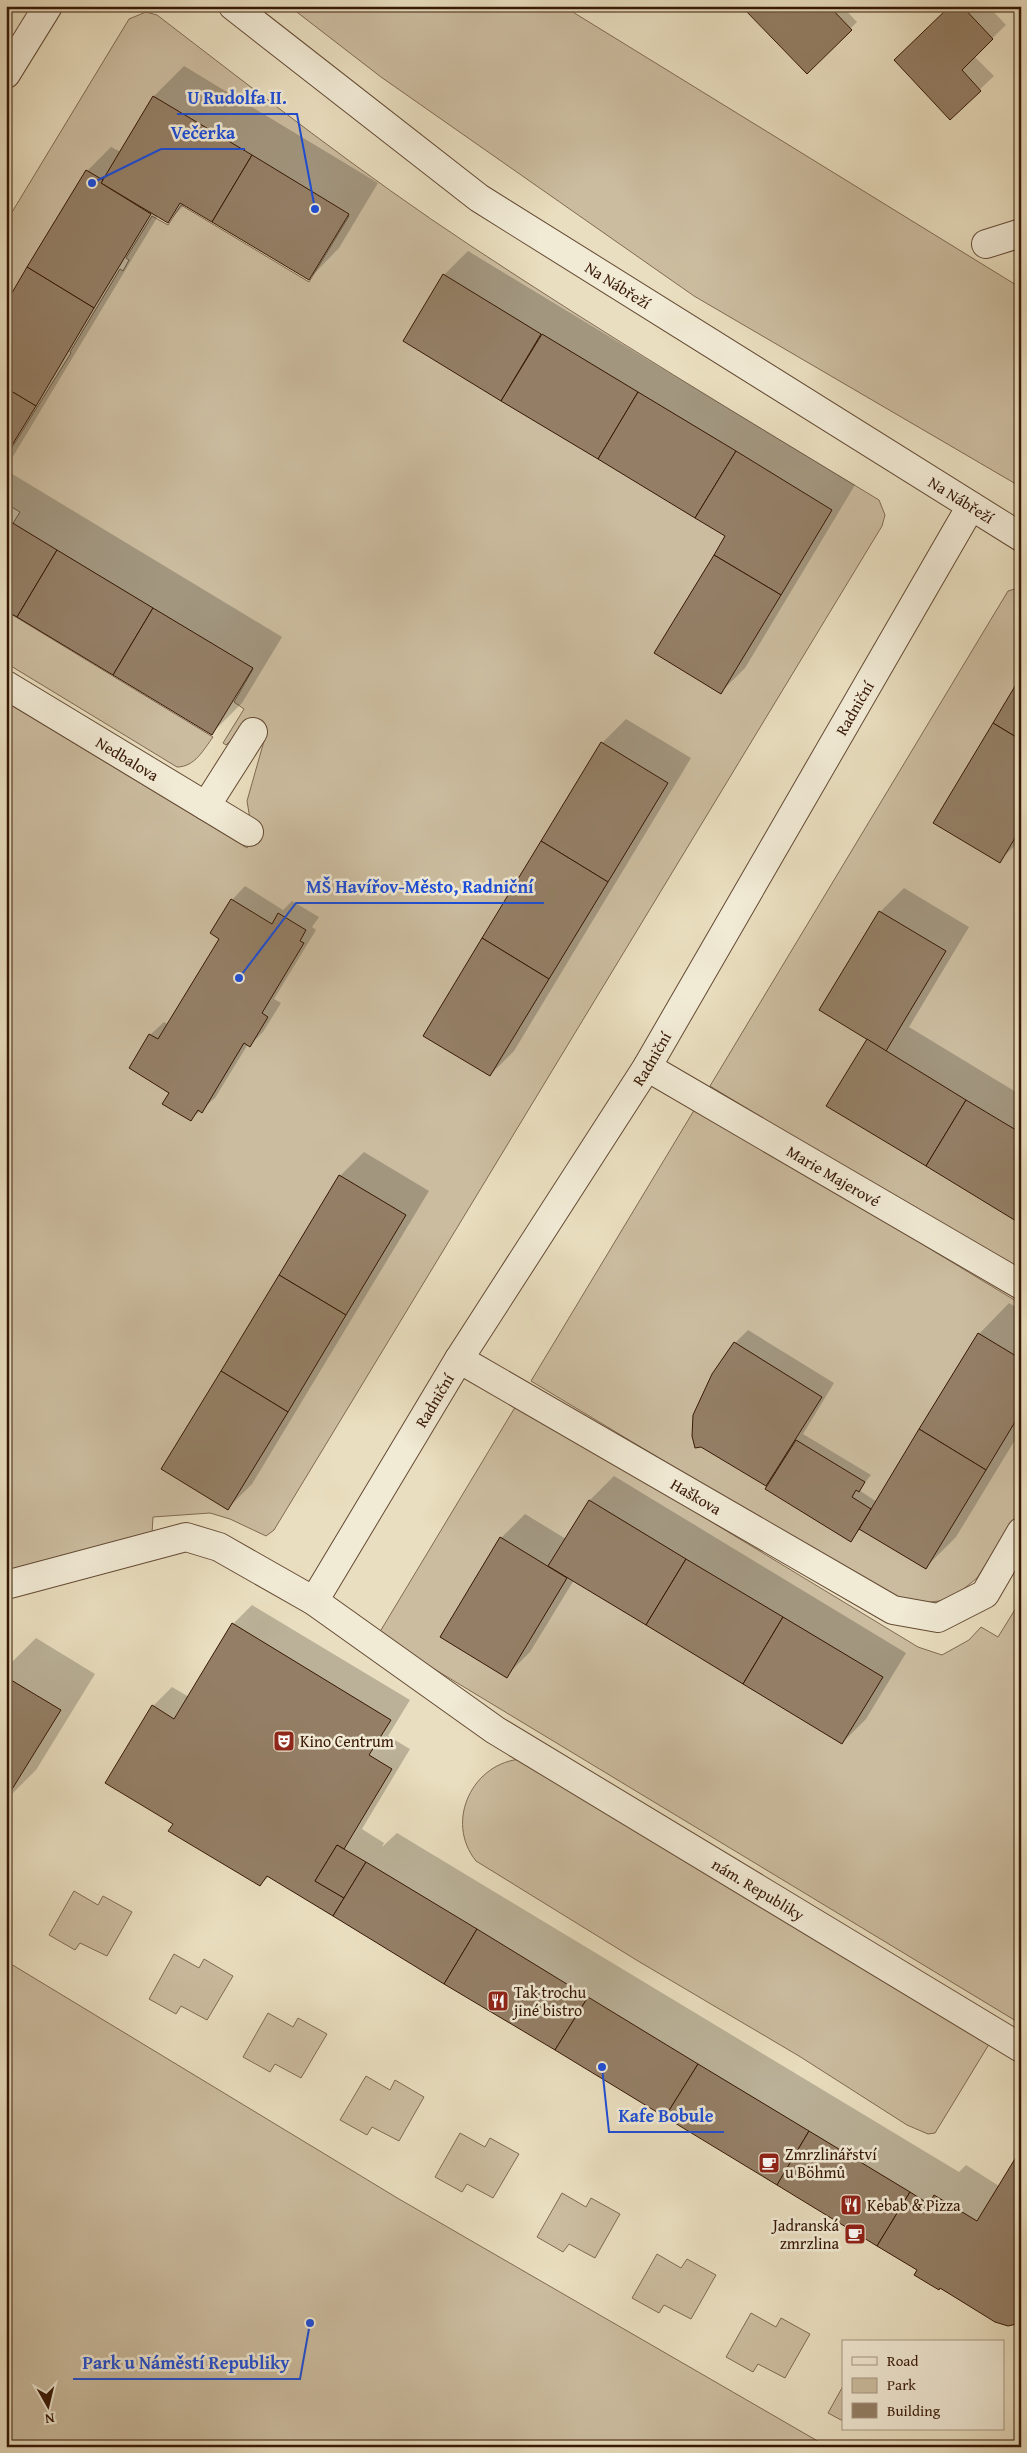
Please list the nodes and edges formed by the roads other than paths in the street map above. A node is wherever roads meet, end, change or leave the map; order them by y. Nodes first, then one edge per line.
1 (48, 6) edge
2 (234, 6) edge
3 (6, 74) edge
4 (1021, 232) edge
5 (986, 244) dead end
6 (971, 506) junction
7 (1021, 537) edge
8 (6, 685) edge
9 (253, 732) dead end
10 (206, 806) junction
11 (249, 832) dead end
12 (647, 1067) junction
13 (1021, 1285) edge
14 (459, 1360) junction
15 (1021, 1532) edge
16 (6, 1585) edge
17 (314, 1601) junction
18 (1021, 2048) edge

1 - 3 street
2 - 6 street, Na Nábřeží
4 - 5 street
6 - 7 street, Na Nábřeží
6 - 12 street, Radniční
8 - 10 street, Nedbalova
9 - 10 street
10 - 11 street, Nedbalova
12 - 13 street, Marie Majerové
12 - 14 street, Radniční
14 - 15 street, Haškova
14 - 17 street, Radniční
16 - 17 street, nám. Republiky
17 - 18 street, nám. Republiky

